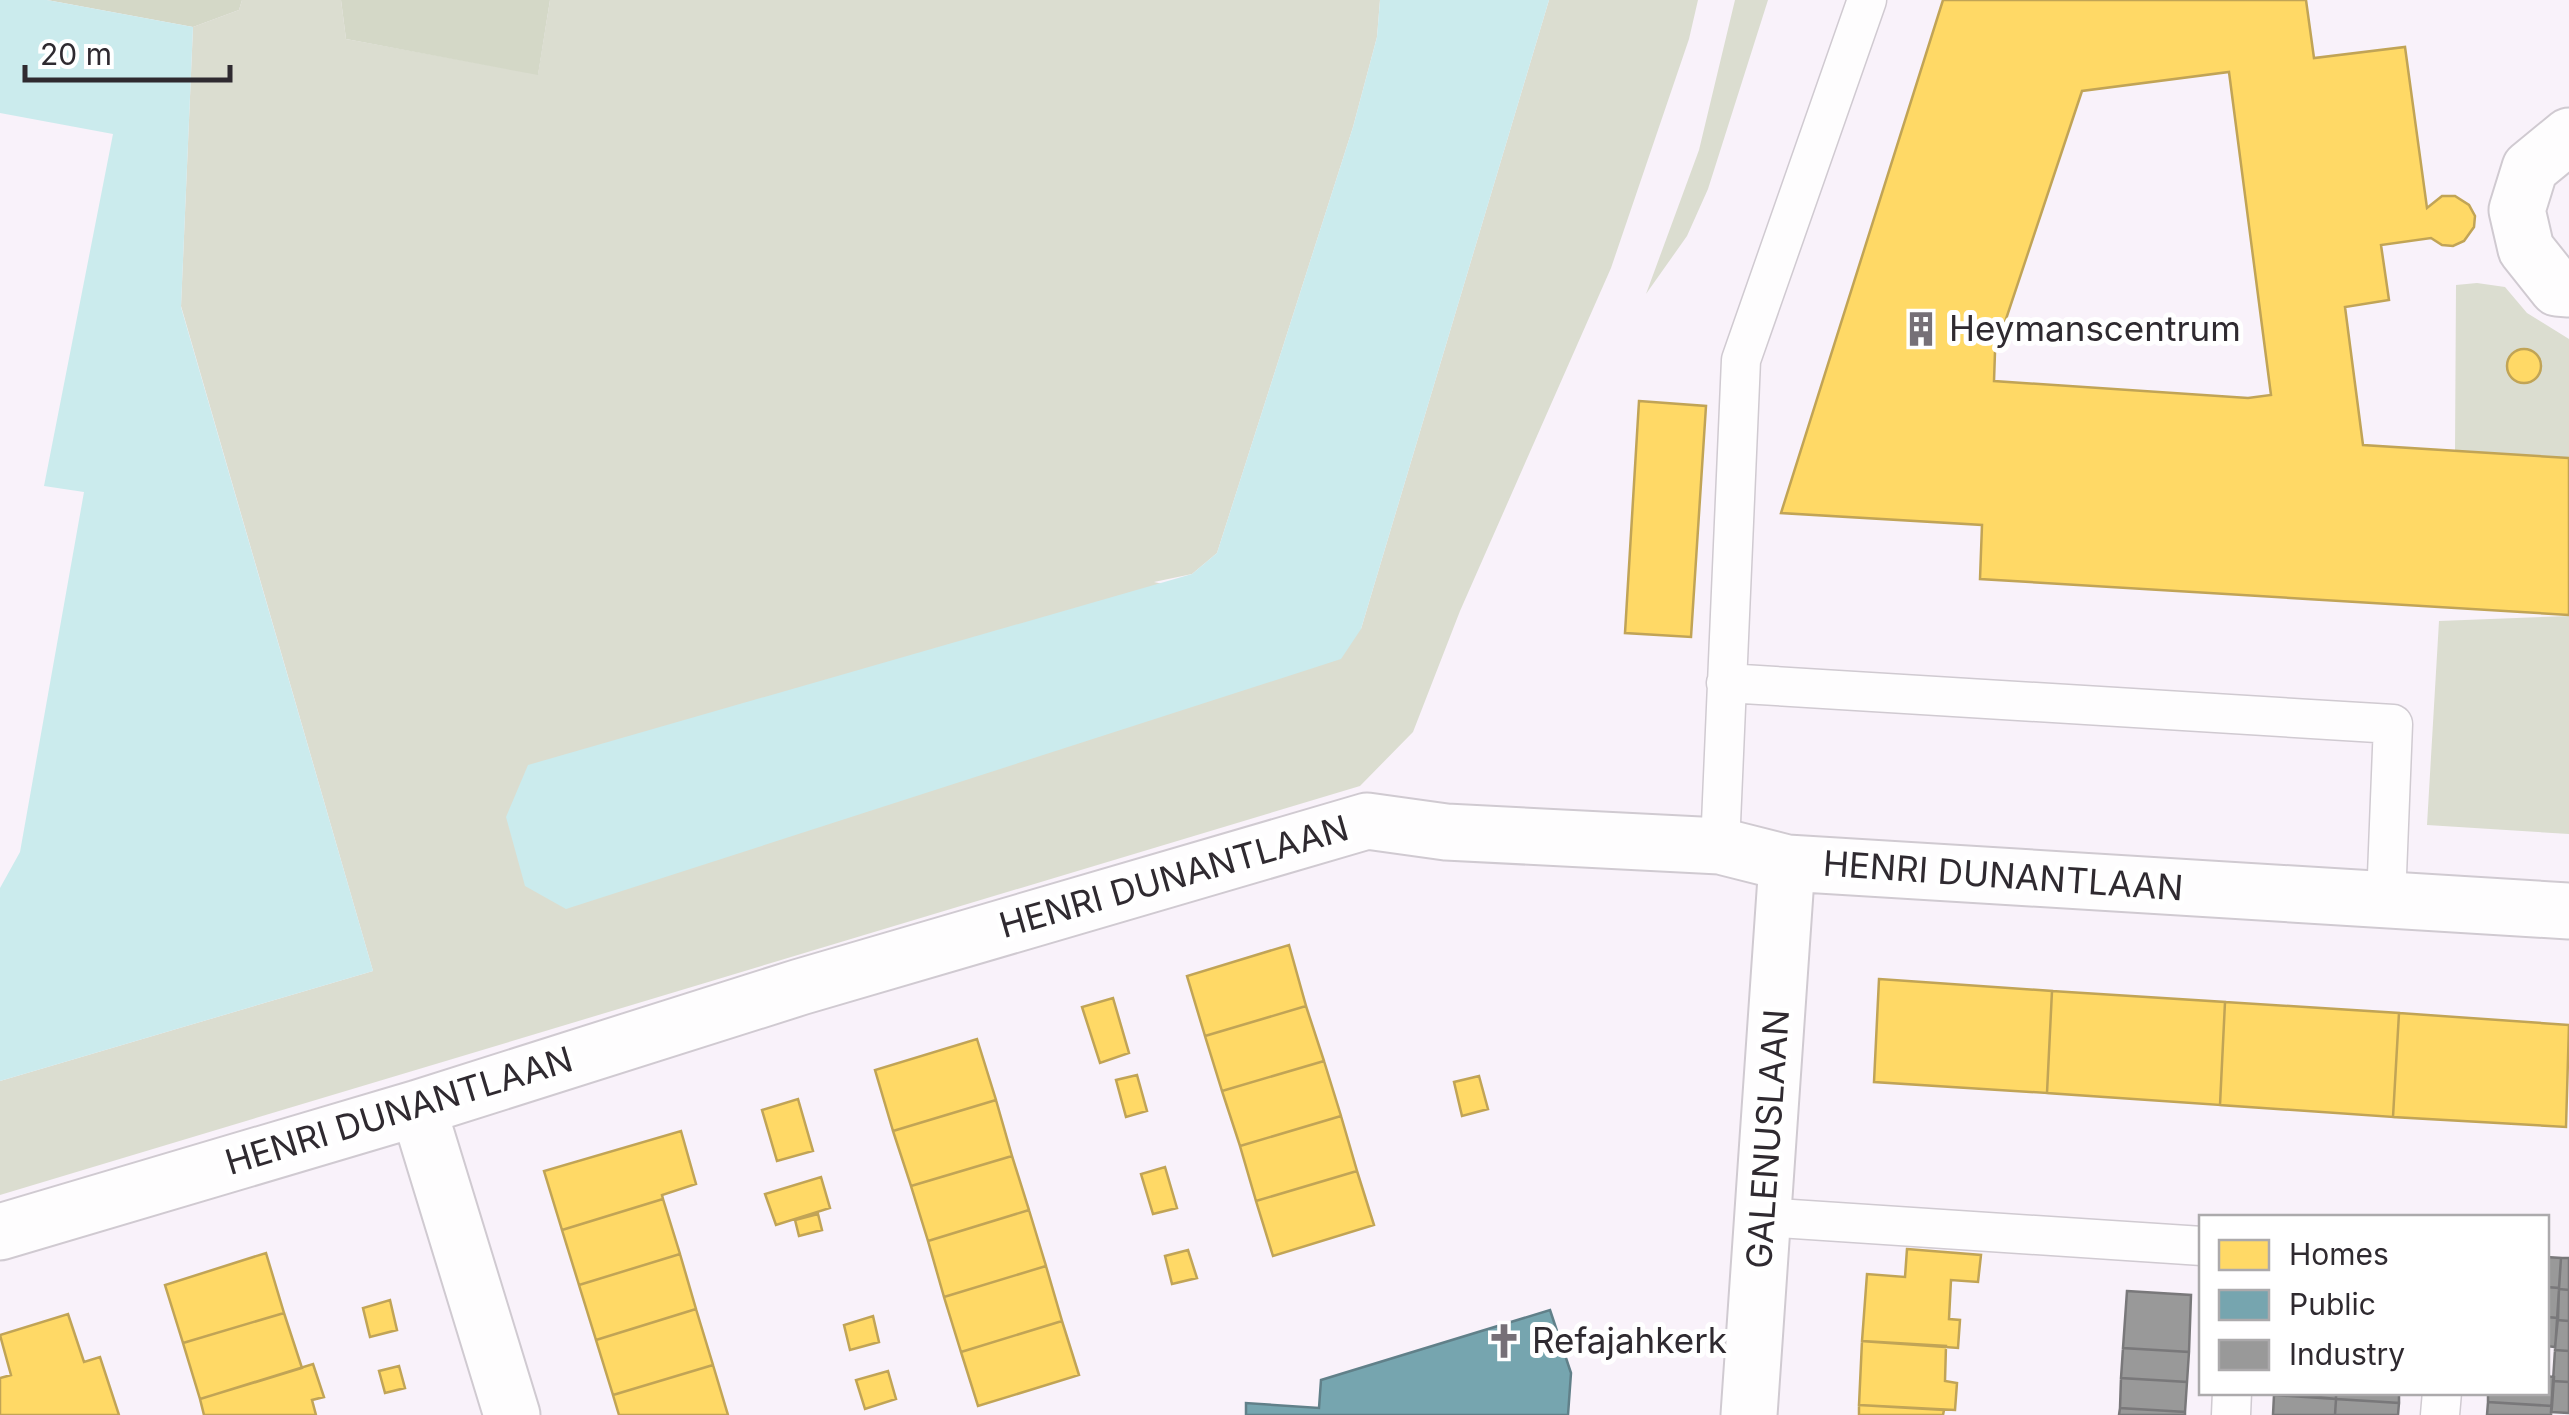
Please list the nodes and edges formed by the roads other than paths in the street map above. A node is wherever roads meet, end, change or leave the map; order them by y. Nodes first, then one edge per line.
1 (1867, 0) edge
2 (2569, 136) edge
3 (2569, 289) edge
4 (1726, 683) junction
5 (1720, 846) junction
6 (1788, 863) junction
7 (2386, 900) junction
8 (2569, 911) edge
9 (418, 1108) junction
10 (1762, 1217) junction
11 (0, 1232) edge
12 (2199, 1246) edge
13 (512, 1415) edge
14 (1749, 1415) edge

1 - 4 lane
2 - 3 street
4 - 5 lane
4 - 7 lane
5 - 6 street, HENRI DUNANTLAAN
5 - 9 street, HENRI DUNANTLAAN
6 - 7 street, HENRI DUNANTLAAN
6 - 10 street, GALENUSLAAN
7 - 8 street, HENRI DUNANTLAAN
9 - 11 street, HENRI DUNANTLAAN
9 - 13 street
10 - 12 lane
10 - 14 street, GALENUSLAAN

